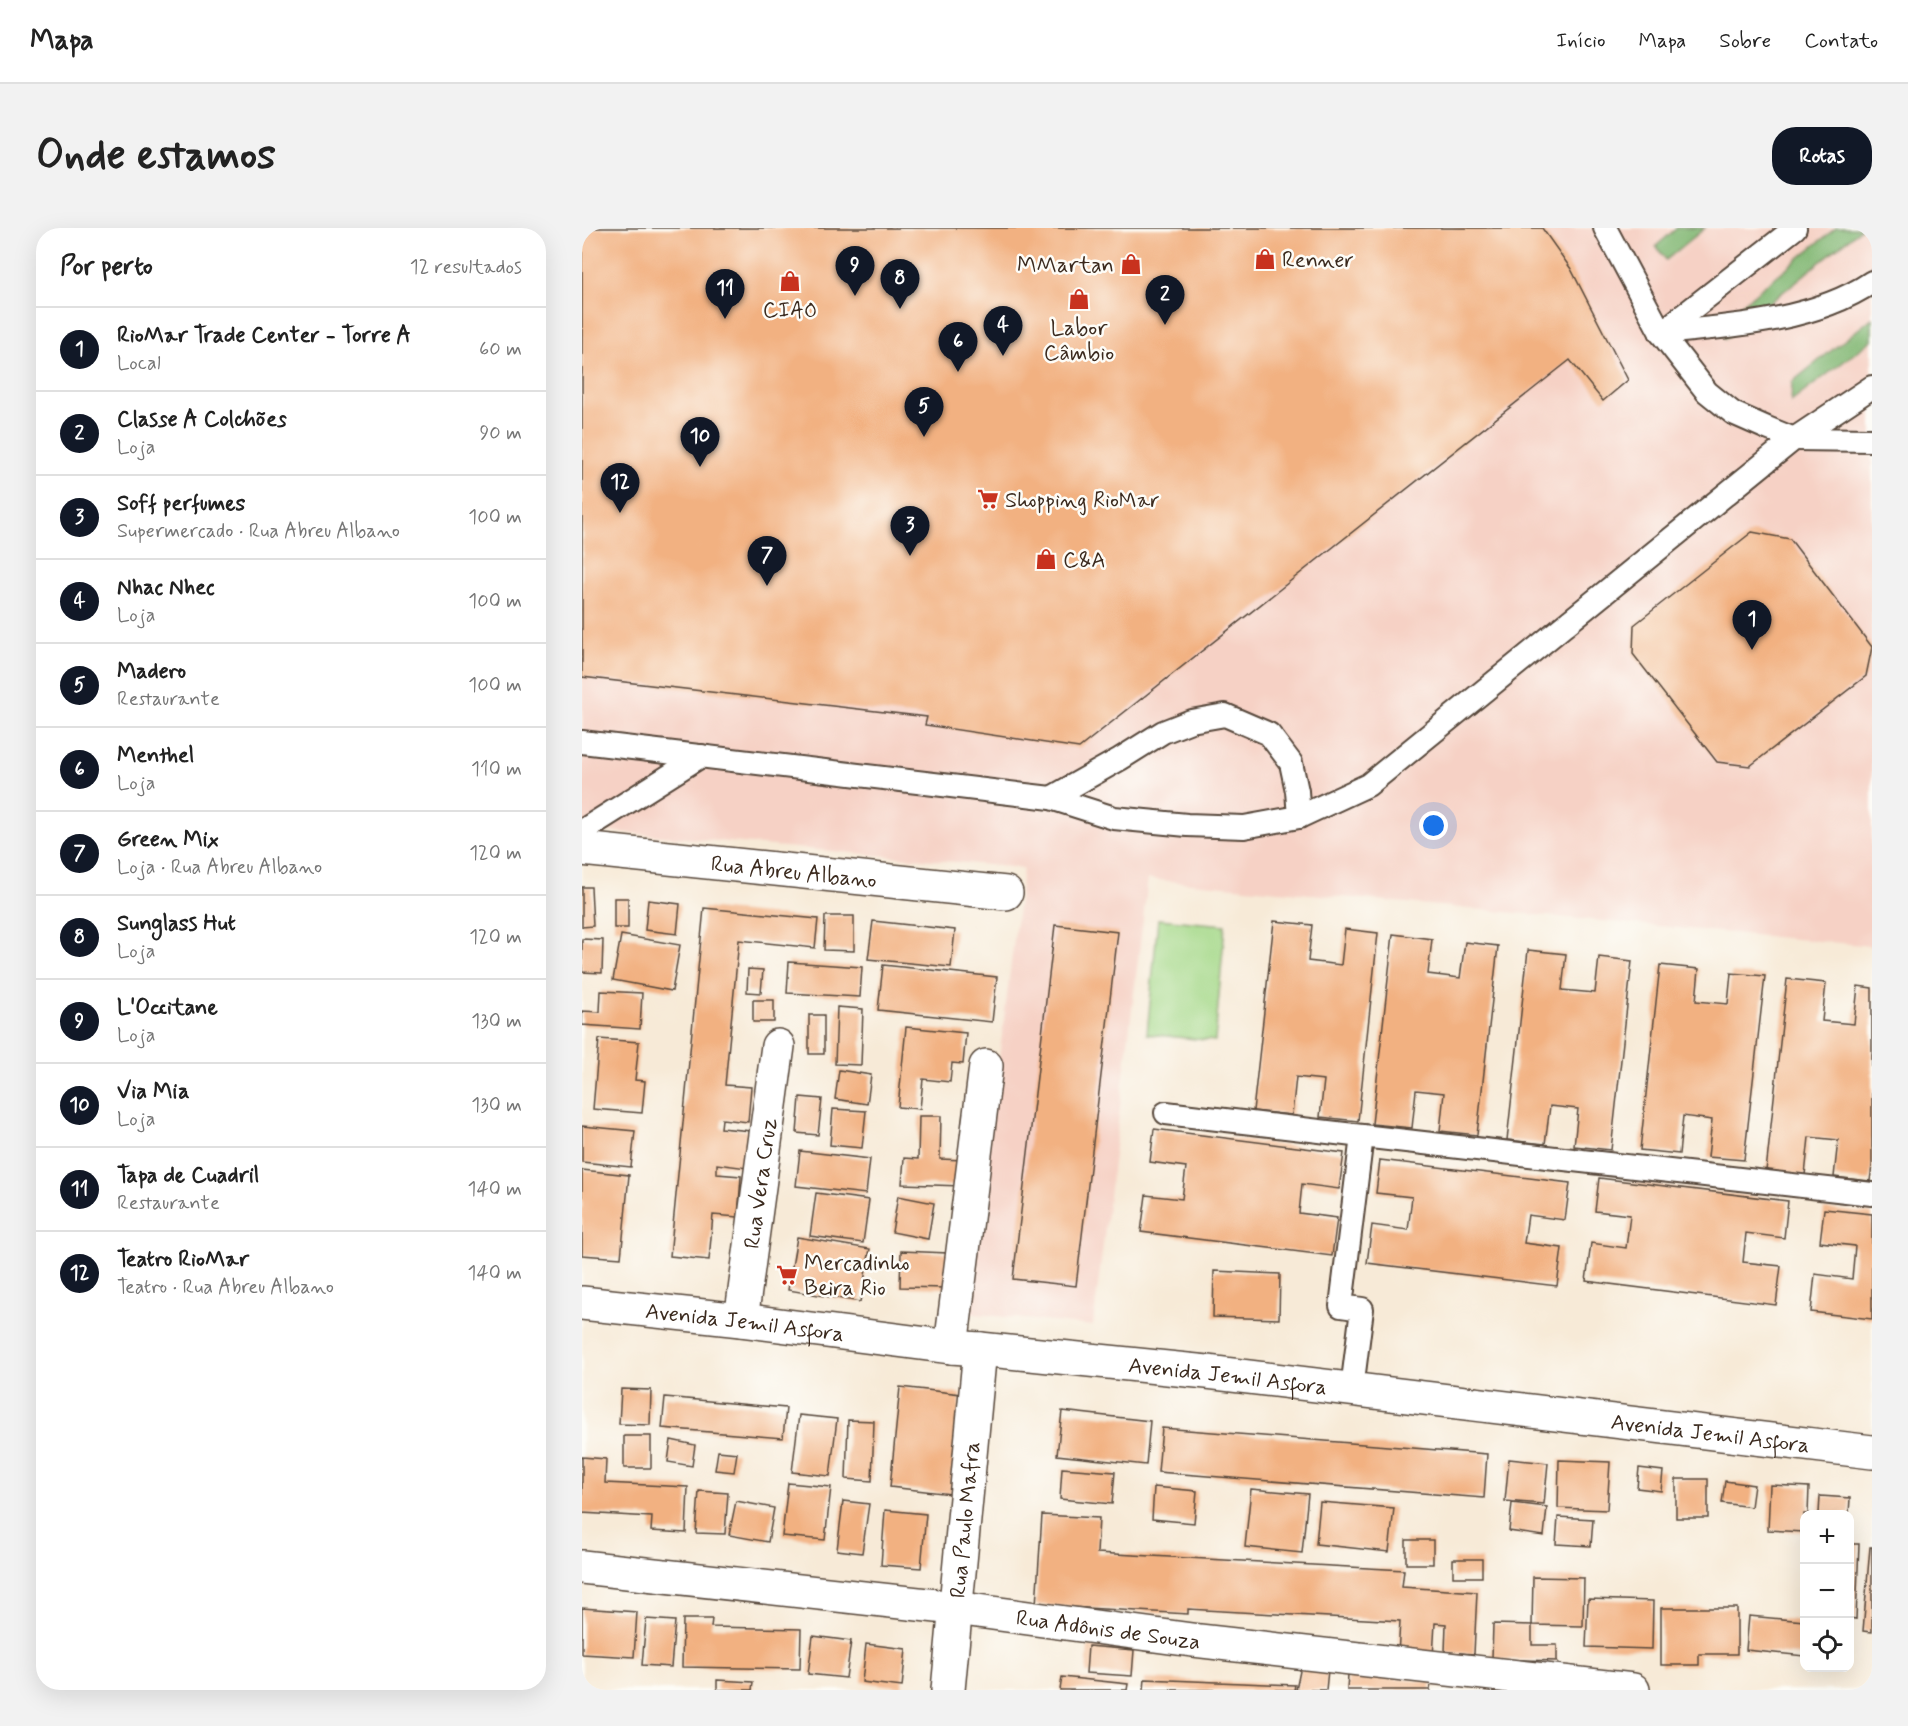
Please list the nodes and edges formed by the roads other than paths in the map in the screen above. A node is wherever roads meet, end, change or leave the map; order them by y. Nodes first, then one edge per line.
1 (1605, 228) edge
2 (1795, 228) edge
3 (1872, 282) edge
4 (1661, 333) junction
5 (1872, 387) edge
6 (1794, 439) junction
7 (1872, 440) edge
8 (582, 742) edge
9 (700, 756) junction
10 (1051, 798) junction
11 (1299, 817) junction
12 (582, 831) edge
13 (582, 849) edge
14 (1006, 893) dead end
15 (778, 1046) dead end
16 (986, 1066) dead end
17 (1166, 1113) dead end
18 (1362, 1136) junction
19 (1872, 1194) edge
20 (582, 1303) edge
21 (741, 1320) junction
22 (965, 1348) junction
23 (1352, 1389) junction
24 (1872, 1452) edge
25 (582, 1567) edge
26 (955, 1608) junction
27 (948, 1690) edge
28 (1633, 1690) edge

1 - 4 lane
2 - 4 lane
3 - 4 lane
4 - 6 lane
5 - 6 lane
6 - 7 lane
6 - 11 lane
8 - 9 lane
9 - 10 lane
9 - 12 lane
10 - 11 lane
10 - 11 lane
13 - 14 street, Rua Abreu Albano
15 - 21 street, Rua Vera Cruz
16 - 22 street, Rua Paulo Mafra
17 - 18 lane
18 - 19 lane
18 - 23 lane
20 - 21 street, Avenida Jemil Asfora
21 - 22 street, Avenida Jemil Asfora
22 - 23 street, Avenida Jemil Asfora
22 - 26 street, Rua Paulo Mafra
23 - 24 street, Avenida Jemil Asfora
25 - 26 street, Rua Adônis de Souza
26 - 27 street, Rua Paulo Mafra
26 - 28 street, Rua Adônis de Souza

